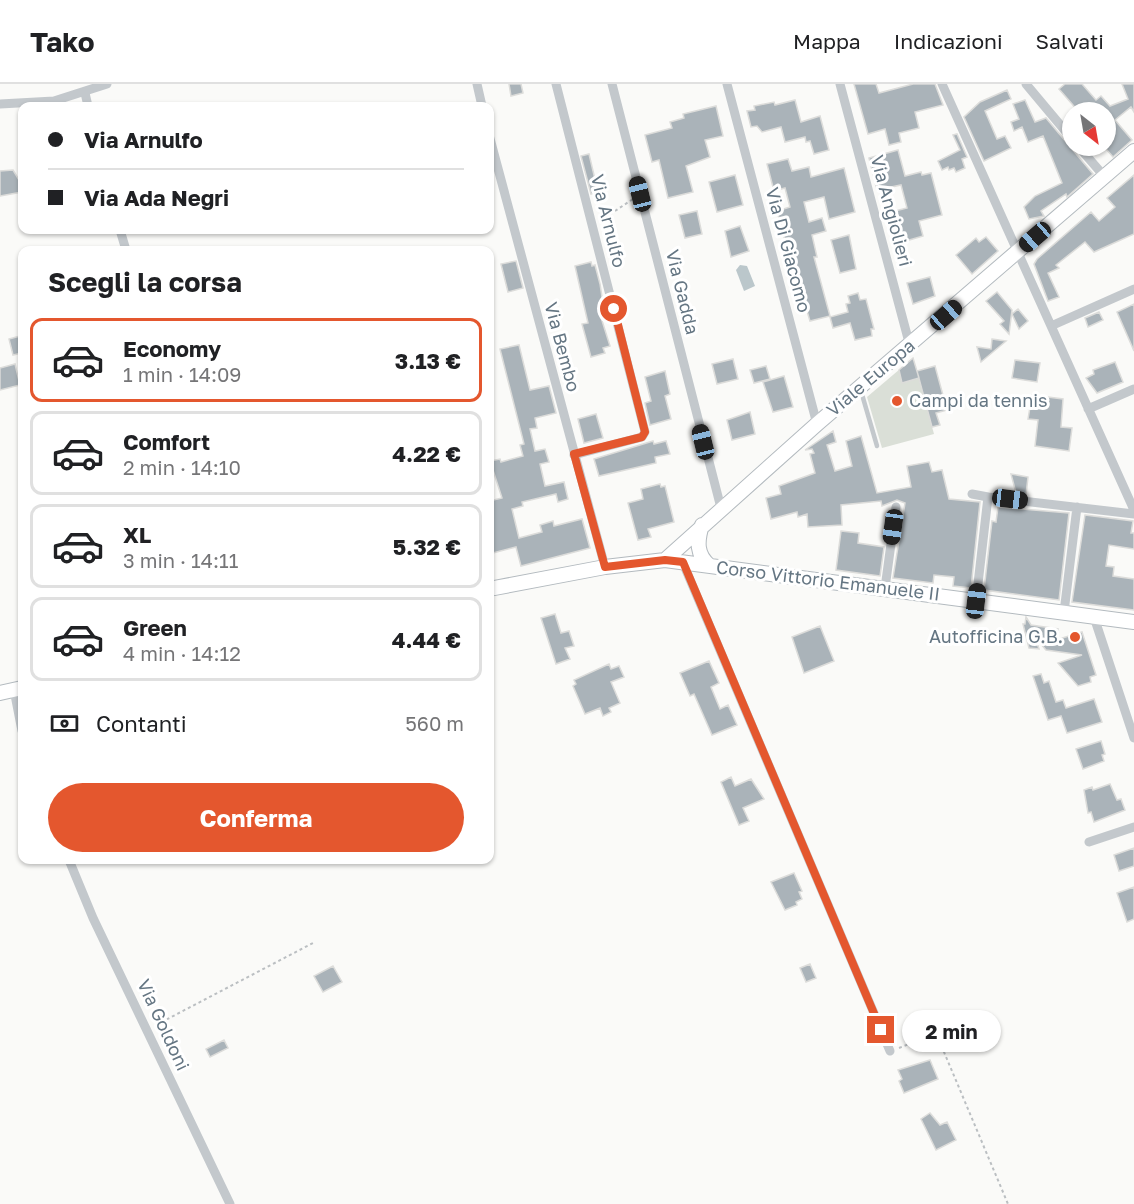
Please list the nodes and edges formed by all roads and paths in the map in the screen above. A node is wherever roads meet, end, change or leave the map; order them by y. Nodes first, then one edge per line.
1 (107, 84) edge
2 (477, 84) edge
3 (555, 84) edge
4 (612, 84) edge
5 (727, 84) edge
6 (840, 84) edge
7 (942, 84) edge
8 (1026, 84) edge
9 (85, 93) junction
10 (27, 102) edge
11 (87, 102) edge
12 (481, 102) edge
13 (18, 103) edge
14 (0, 104) edge
15 (1062, 127) edge
16 (1134, 151) edge
17 (494, 154) edge
18 (1087, 156) edge
19 (1104, 176) junction
20 (640, 194) junction
21 (593, 231) junction
22 (1017, 252) junction
23 (1134, 289) edge
24 (1051, 326) junction
25 (910, 346) junction
26 (860, 387) junction
27 (1134, 388) edge
28 (1088, 409) junction
29 (817, 424) junction
30 (877, 446) dead end
31 (574, 454) junction
32 (972, 494) dead end
33 (988, 496) junction
34 (721, 507) junction
35 (896, 507) dead end
36 (1077, 507) junction
37 (1134, 512) edge
38 (702, 525) junction
39 (665, 560) junction
40 (683, 562) junction
41 (710, 566) junction
42 (605, 567) junction
43 (494, 588) edge
44 (885, 588) junction
45 (976, 601) junction
46 (1064, 612) junction
47 (1094, 617) junction
48 (1134, 622) edge
49 (18, 689) edge
50 (0, 693) edge
51 (1134, 738) edge
52 (1134, 827) edge
53 (1089, 842) dead end
54 (71, 864) edge
55 (312, 943) dead end
56 (147, 1030) junction
57 (891, 1051) joint
58 (230, 1204) edge
59 (1008, 1204) edge

1 - 9 street
2 - 12 street
3 - 21 street, Via Arnulfo
4 - 20 street, Via Gadda
5 - 29 street, Via Di Giacomo
6 - 25 street, Via Angiolieri
7 - 22 street
8 - 15 street
9 - 10 street
9 - 11 street
13 - 14 street
16 - 19 street, Viale Europa
17 - 31 street, Via Bembo
18 - 19 street
19 - 22 street, Viale Europa
20 - 21 path
20 - 34 street, Via Gadda
21 - 31 street, Via Arnulfo
22 - 24 street
22 - 25 street, Viale Europa
23 - 24 street
24 - 28 street
25 - 26 street, Viale Europa
26 - 29 street, Viale Europa
26 - 30 lane
27 - 28 street
28 - 37 street
29 - 34 street, Viale Europa
31 - 42 street, Via Bembo
32 - 33 street
33 - 36 street
33 - 45 street
34 - 38 street, Viale Europa
35 - 44 street
36 - 37 street
36 - 46 street
38 - 39 street, Viale Europa
38 - 41 street
39 - 40 street, Corso Vittorio Emanuele II
39 - 42 street, Corso Vittorio Emanuele II
40 - 41 street, Corso Vittorio Emanuele II
40 - 57 street
41 - 44 street, Corso Vittorio Emanuele II
42 - 43 street, Corso Vittorio Emanuele II
44 - 45 street, Corso Vittorio Emanuele II
45 - 46 street, Corso Vittorio Emanuele II
46 - 47 street, Corso Vittorio Emanuele II
47 - 48 street, Corso Vittorio Emanuele II
47 - 51 street
49 - 50 street
52 - 53 street
54 - 56 street, Via Goldoni
55 - 56 path
56 - 58 street, Via Goldoni
57 - 59 path

